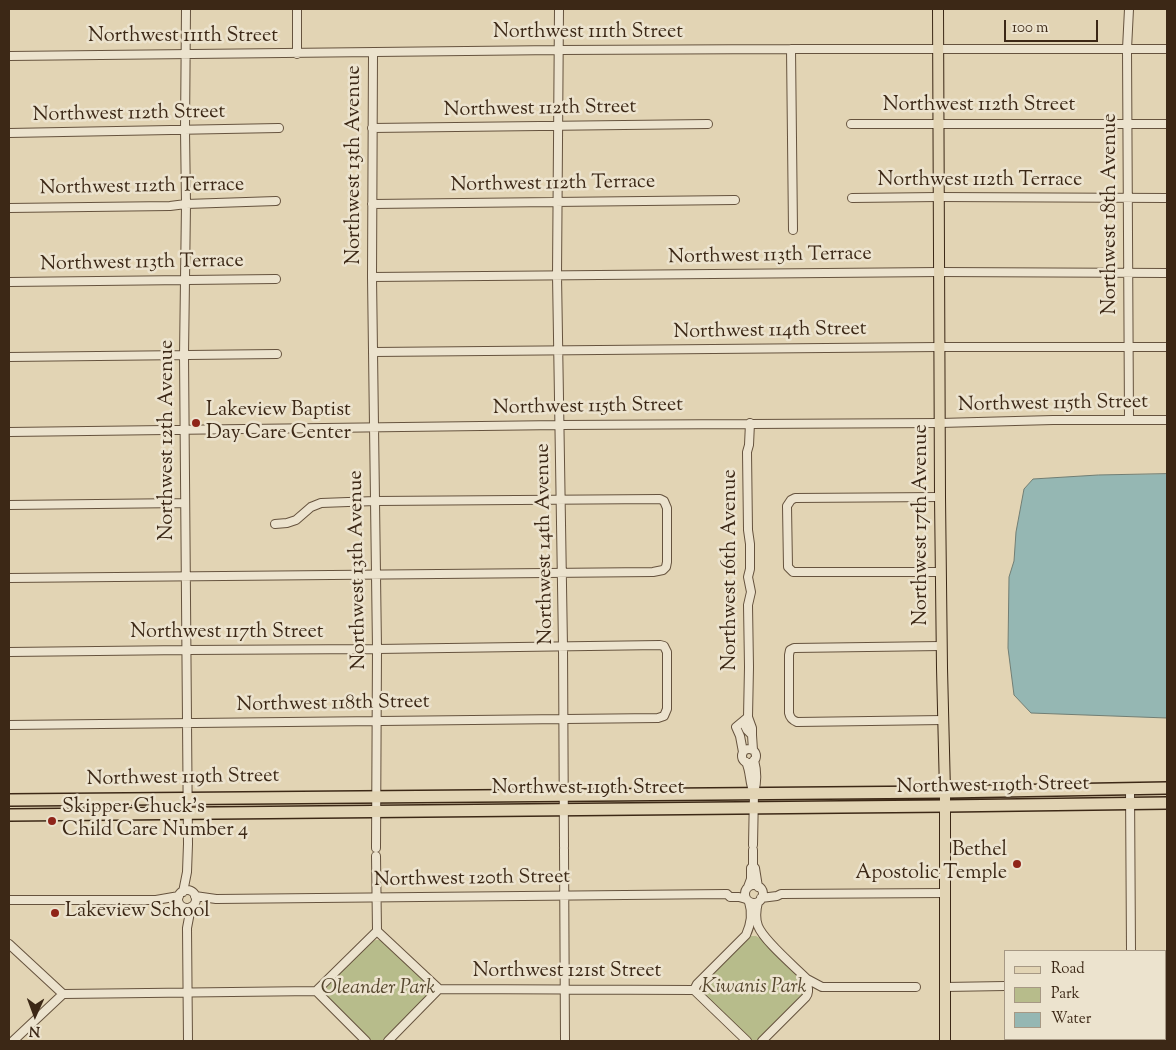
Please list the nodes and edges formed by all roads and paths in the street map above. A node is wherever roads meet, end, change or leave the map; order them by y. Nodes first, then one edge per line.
1 (186, 9) edge
2 (296, 9) edge
3 (558, 9) edge
4 (938, 9) edge
5 (1129, 9) edge
6 (791, 49) junction
7 (938, 49) junction
8 (1127, 49) junction
9 (1167, 49) edge
10 (558, 50) junction
11 (373, 53) junction
12 (185, 54) junction
13 (297, 54) junction
14 (9, 56) edge
15 (938, 123) junction
16 (708, 124) dead end
17 (851, 124) dead end
18 (1128, 124) junction
19 (1167, 124) edge
20 (558, 126) junction
21 (279, 128) dead end
22 (372, 128) junction
23 (185, 130) junction
24 (9, 134) edge
25 (938, 197) junction
26 (852, 198) dead end
27 (1128, 198) junction
28 (1167, 198) edge
29 (735, 200) dead end
30 (276, 201) dead end
31 (557, 201) junction
32 (186, 204) junction
33 (372, 204) junction
34 (9, 208) edge
35 (793, 230) dead end
36 (939, 272) junction
37 (1128, 272) junction
38 (1167, 272) edge
39 (557, 275) junction
40 (372, 277) junction
41 (276, 279) dead end
42 (184, 280) junction
43 (9, 282) edge
44 (939, 346) junction
45 (1129, 347) junction
46 (1167, 347) edge
47 (558, 350) junction
48 (373, 352) junction
49 (277, 354) dead end
50 (184, 355) junction
51 (9, 357) edge
52 (1128, 420) junction
53 (1167, 420) edge
54 (750, 423) junction
55 (940, 423) junction
56 (560, 425) junction
57 (373, 427) junction
58 (186, 430) junction
59 (9, 432) edge
60 (940, 497) junction
61 (562, 500) junction
62 (375, 501) junction
63 (185, 503) junction
64 (9, 505) edge
65 (275, 524) dead end
66 (941, 572) junction
67 (562, 573) junction
68 (376, 575) junction
69 (186, 577) junction
70 (9, 578) edge
71 (941, 646) junction
72 (564, 647) junction
73 (377, 649) junction
74 (186, 650) junction
75 (9, 652) edge
76 (563, 718) junction
77 (658, 718) joint
78 (746, 719) junction
79 (377, 720) junction
80 (943, 720) junction
81 (186, 723) junction
82 (9, 725) edge
83 (750, 734) junction
84 (740, 736) junction
85 (753, 750) junction
86 (743, 752) junction
87 (750, 761) junction
88 (1167, 788) edge
89 (1130, 789) junction
90 (945, 792) junction
91 (754, 793) junction
92 (564, 795) junction
93 (376, 797) junction
94 (187, 798) junction
95 (9, 800) edge
96 (1130, 803) junction
97 (1167, 803) edge
98 (944, 806) junction
99 (754, 808) junction
100 (564, 809) junction
101 (376, 811) junction
102 (187, 813) junction
103 (9, 815) edge
104 (376, 848) dead end
105 (376, 856) dead end
106 (753, 866) junction
107 (759, 888) junction
108 (747, 889) junction
109 (944, 893) junction
110 (727, 894) junction
111 (781, 894) junction
112 (564, 896) junction
113 (377, 898) junction
114 (9, 900) edge
115 (187, 900) junction
116 (747, 900) junction
117 (760, 900) junction
118 (377, 931) junction
119 (746, 935) junction
120 (764, 936) junction
121 (9, 944) edge
122 (1131, 950) edge
123 (807, 979) junction
124 (1004, 986) edge
125 (822, 987) junction
126 (916, 987) dead end
127 (945, 987) junction
128 (439, 989) junction
129 (565, 989) junction
130 (694, 990) junction
131 (316, 991) junction
132 (188, 993) junction
133 (63, 994) junction
134 (808, 996) junction
135 (13, 1041) edge
136 (188, 1041) edge
137 (366, 1041) edge
138 (388, 1041) edge
139 (565, 1041) edge
140 (747, 1041) edge
141 (762, 1041) edge
142 (945, 1041) edge

1 - 12 street, Northwest 12th Avenue
2 - 13 street
3 - 10 street, Northwest 14th Avenue
4 - 7 main road, Northwest 17th Avenue
5 - 8 street, Northwest 18th Avenue
6 - 7 street, Northwest 111th Street
6 - 10 street, Northwest 111th Street
6 - 35 street
7 - 8 street, Northwest 111th Street
7 - 15 main road, Northwest 17th Avenue
8 - 9 street, Northwest 111th Street
8 - 18 street, Northwest 18th Avenue
10 - 11 street, Northwest 111th Street
10 - 20 street, Northwest 14th Avenue
11 - 13 street, Northwest 111th Street
11 - 22 street, Northwest 13th Avenue
12 - 13 street, Northwest 111th Street
12 - 14 street, Northwest 111th Street
12 - 23 street, Northwest 12th Avenue
15 - 17 street, Northwest 112th Street
15 - 18 street, Northwest 112th Street
15 - 25 main road, Northwest 17th Avenue
16 - 20 street, Northwest 112th Street
18 - 19 street, Northwest 112th Street
18 - 27 street, Northwest 18th Avenue
20 - 22 street, Northwest 112th Street
20 - 31 street, Northwest 14th Avenue
21 - 23 street, Northwest 112th Street
22 - 33 street, Northwest 13th Avenue
23 - 24 street, Northwest 112th Street
23 - 32 street, Northwest 12th Avenue
25 - 26 street, Northwest 112th Terrace
25 - 27 street, Northwest 112th Terrace
25 - 36 main road, Northwest 17th Avenue
27 - 28 street, Northwest 112th Terrace
27 - 37 street, Northwest 18th Avenue
29 - 31 street, Northwest 112th Terrace
30 - 32 street, Northwest 112th Terrace
31 - 33 street, Northwest 112th Terrace
31 - 39 street, Northwest 14th Avenue
32 - 34 street, Northwest 112th Terrace
32 - 42 street, Northwest 12th Avenue
33 - 40 street, Northwest 13th Avenue
36 - 37 street, Northwest 113th Terrace
36 - 39 street, Northwest 113th Terrace
36 - 44 main road, Northwest 17th Avenue
37 - 38 street, Northwest 113th Terrace
37 - 45 street, Northwest 18th Avenue
39 - 40 street, Northwest 113th Terrace
39 - 47 street, Northwest 14th Avenue
40 - 48 street, Northwest 13th Avenue
41 - 42 street, Northwest 113th Terrace
42 - 43 street, Northwest 113th Terrace
42 - 50 street, Northwest 12th Avenue
44 - 45 street, Northwest 114th Street
44 - 47 street, Northwest 114th Street
44 - 55 main road, Northwest 17th Avenue
45 - 46 street, Northwest 114th Street
45 - 52 street, Northwest 18th Avenue
47 - 48 street, Northwest 114th Street
47 - 56 street, Northwest 14th Avenue
48 - 57 street, Northwest 13th Avenue
49 - 50 street
50 - 51 street
50 - 58 street, Northwest 12th Avenue
52 - 53 street, Northwest 115th Street
52 - 55 street, Northwest 115th Street
54 - 55 street, Northwest 115th Street
54 - 56 street, Northwest 115th Street
54 - 78 street, Northwest 16th Avenue
55 - 60 main road, Northwest 17th Avenue
56 - 57 street, Northwest 115th Street
56 - 61 street, Northwest 14th Avenue
57 - 58 street, Northwest 115th Street
57 - 62 street, Northwest 13th Avenue
58 - 59 street, Northwest 115th Street
58 - 63 street, Northwest 12th Avenue
60 - 66 main road, Northwest 17th Avenue
60 - 66 street
61 - 62 street
61 - 67 street, Northwest 14th Avenue
61 - 67 street
62 - 65 street
62 - 68 street, Northwest 13th Avenue
63 - 64 street
63 - 69 street, Northwest 12th Avenue
66 - 71 main road, Northwest 17th Avenue
67 - 68 street
67 - 72 street, Northwest 14th Avenue
68 - 69 street
68 - 73 street, Northwest 13th Avenue
69 - 70 street
69 - 74 street, Northwest 12th Avenue
71 - 80 main road, Northwest 17th Avenue
71 - 80 street
72 - 73 street, Northwest 117th Street
72 - 76 street, Northwest 14th Avenue
72 - 77 street, Northwest 117th Street
73 - 74 street, Northwest 117th Street
73 - 79 street, Northwest 13th Avenue
74 - 75 street, Northwest 117th Street
74 - 81 street, Northwest 12th Avenue
76 - 77 street, Northwest 118th Street
76 - 79 street, Northwest 118th Street
76 - 92 street, Northwest 14th Avenue
78 - 83 street, Northwest 16th Avenue
78 - 84 street, Northwest 16th Avenue
79 - 81 street, Northwest 118th Street
79 - 93 street, Northwest 13th Avenue
80 - 90 main road, Northwest 17th Avenue
81 - 82 street, Northwest 118th Street
81 - 94 street, Northwest 12th Avenue
83 - 84 street
83 - 85 street, Northwest 16th Avenue
84 - 86 street, Northwest 16th Avenue
85 - 86 street
85 - 87 street, Northwest 16th Avenue
86 - 87 street, Northwest 16th Avenue
87 - 91 street, Northwest 16th Avenue
88 - 89 highway, Northwest 119th Street
89 - 90 highway, Northwest 119th Street
89 - 96 street
90 - 91 highway, Northwest 119th Street
90 - 98 main road, Northwest 17th Avenue
91 - 92 highway, Northwest 119th Street
91 - 99 street, Northwest 16th Avenue
92 - 93 highway, Northwest 119th Street
92 - 100 street, Northwest 14th Avenue
93 - 94 highway, Northwest 119th Street
93 - 101 street, Northwest 13th Avenue
94 - 95 highway, Northwest 119th Street
94 - 102 street, Northwest 12th Avenue
96 - 97 highway, Northwest 119th Street
96 - 98 highway, Northwest 119th Street
96 - 122 street
98 - 99 highway, Northwest 119th Street
98 - 109 main road, Northwest 17th Avenue
99 - 100 highway, Northwest 119th Street
99 - 106 street, Northwest 16th Avenue
100 - 101 highway, Northwest 119th Street
100 - 112 street, Northwest 14th Avenue
101 - 102 highway, Northwest 119th Street
101 - 104 street, Northwest 13th Avenue
102 - 103 highway, Northwest 119th Street
102 - 115 street, Northwest 12th Avenue
105 - 113 street
106 - 107 street
106 - 108 street
107 - 108 street, Northwest 120th Street
107 - 111 street, Northwest 120th Street
107 - 117 street
108 - 110 street, Northwest 120th Street
108 - 116 street
109 - 111 street, Northwest 120th Street
109 - 127 main road, Northwest 17th Avenue
110 - 112 street, Northwest 120th Street
110 - 116 street, Northwest 120th Street
111 - 117 street, Northwest 120th Street
112 - 113 street, Northwest 120th Street
112 - 129 street, Northwest 14th Avenue
113 - 115 street, Northwest 120th Street
113 - 118 street
114 - 115 street, Northwest 120th Street
115 - 132 street, Northwest 12th Avenue
116 - 117 street, Northwest 120th Street
116 - 119 street
117 - 120 street
118 - 128 street
118 - 131 street
119 - 120 street
119 - 130 street
120 - 123 street
121 - 133 street
123 - 125 street
123 - 134 street
124 - 127 street
125 - 126 street
125 - 134 street
127 - 142 main road, Northwest 17th Avenue
128 - 129 street, Northwest 121st Street
128 - 138 street
129 - 130 street, Northwest 121st Street
129 - 139 street, Northwest 14th Avenue
130 - 140 street
131 - 132 street
131 - 137 street
132 - 133 street
132 - 136 street, Northwest 12th Avenue
133 - 135 street
134 - 141 street

